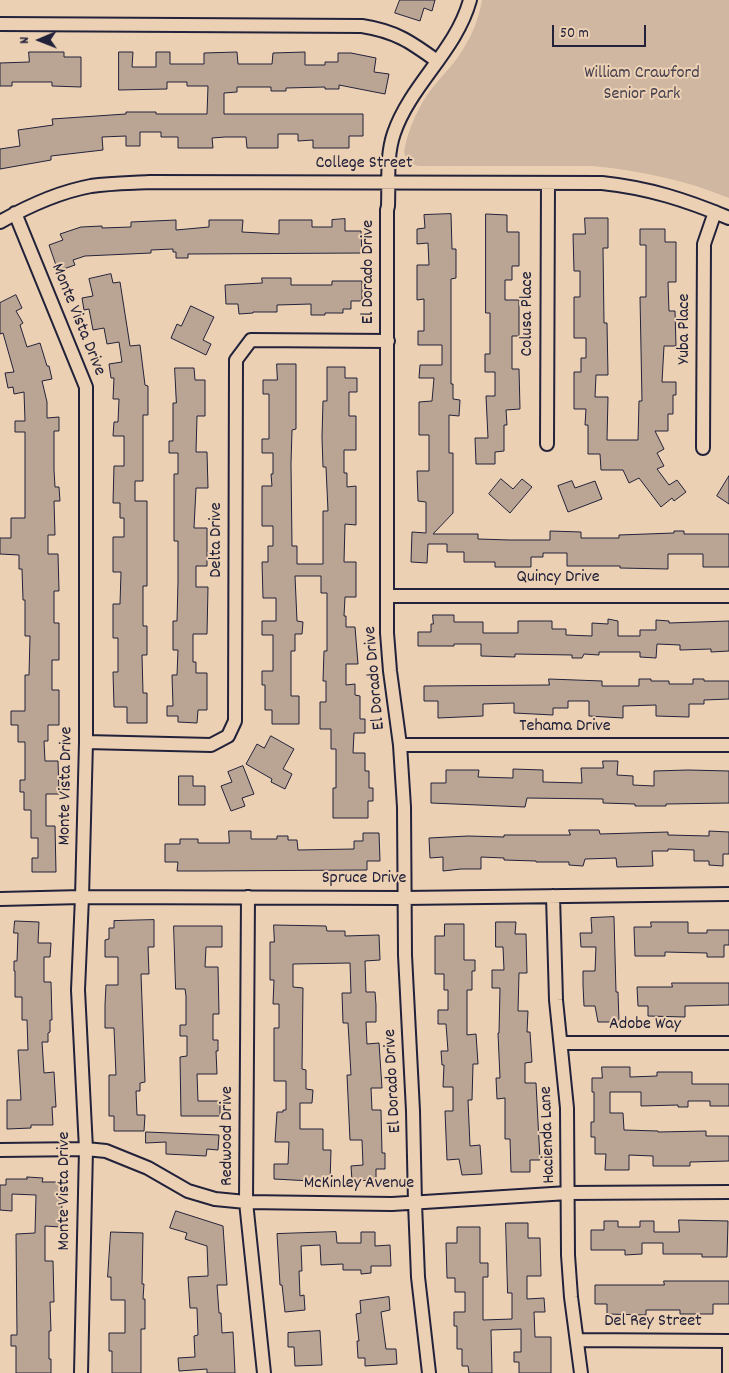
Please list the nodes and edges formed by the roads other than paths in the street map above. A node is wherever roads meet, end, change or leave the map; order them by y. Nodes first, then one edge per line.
1 (470, 0) edge
2 (0, 24) edge
3 (437, 61) junction
4 (389, 183) junction
5 (548, 183) junction
6 (714, 212) junction
7 (15, 213) junction
8 (729, 218) edge
9 (0, 222) edge
10 (388, 341) junction
11 (547, 444) dead end
12 (703, 448) dead end
13 (387, 596) junction
14 (729, 596) edge
15 (86, 742) junction
16 (400, 744) junction
17 (729, 746) edge
18 (729, 894) edge
19 (553, 896) junction
20 (82, 897) junction
21 (248, 898) junction
22 (404, 898) junction
23 (0, 899) edge
24 (561, 1043) junction
25 (729, 1043) edge
26 (86, 1149) junction
27 (0, 1150) edge
28 (568, 1192) junction
29 (729, 1192) edge
30 (246, 1202) junction
31 (415, 1203) junction
32 (578, 1340) junction
33 (729, 1341) edge
34 (81, 1373) edge
35 (264, 1373) edge
36 (429, 1373) edge
37 (581, 1373) edge
38 (729, 1373) edge

1 - 3 street, El Dorado Drive
2 - 3 street
3 - 4 street, El Dorado Drive
4 - 5 street, College Street
4 - 7 street, College Street
4 - 10 street, El Dorado Drive
5 - 6 street, College Street
5 - 11 street, Colusa Place
6 - 8 street, College Street
6 - 12 street, Yuba Place
7 - 9 street, College Street
7 - 15 street, Monte Vista Drive
10 - 13 street, El Dorado Drive
10 - 15 street, Delta Drive
13 - 14 street, Quincy Drive
13 - 16 street, El Dorado Drive
15 - 20 street, Monte Vista Drive
16 - 17 street, Tehama Drive
16 - 22 street, El Dorado Drive
18 - 19 street, Spruce Drive
19 - 22 street, Spruce Drive
19 - 24 street, Hacienda Lane
20 - 21 street, Spruce Drive
20 - 23 street, Spruce Drive
20 - 26 street, Monte Vista Drive
21 - 22 street, Spruce Drive
21 - 30 street, Redwood Drive
22 - 31 street, El Dorado Drive
24 - 25 street, Adobe Way
24 - 28 street, Hacienda Lane
26 - 27 street, McKinley Avenue
26 - 30 street, McKinley Avenue
26 - 34 street, Monte Vista Drive
28 - 29 street, McKinley Avenue
28 - 31 street, McKinley Avenue
28 - 32 street, Hacienda Lane
30 - 31 street, McKinley Avenue
30 - 35 street, Redwood Drive
31 - 36 street, El Dorado Drive
32 - 33 street, Del Rey Street
32 - 37 street, Hacienda Lane
33 - 38 street

